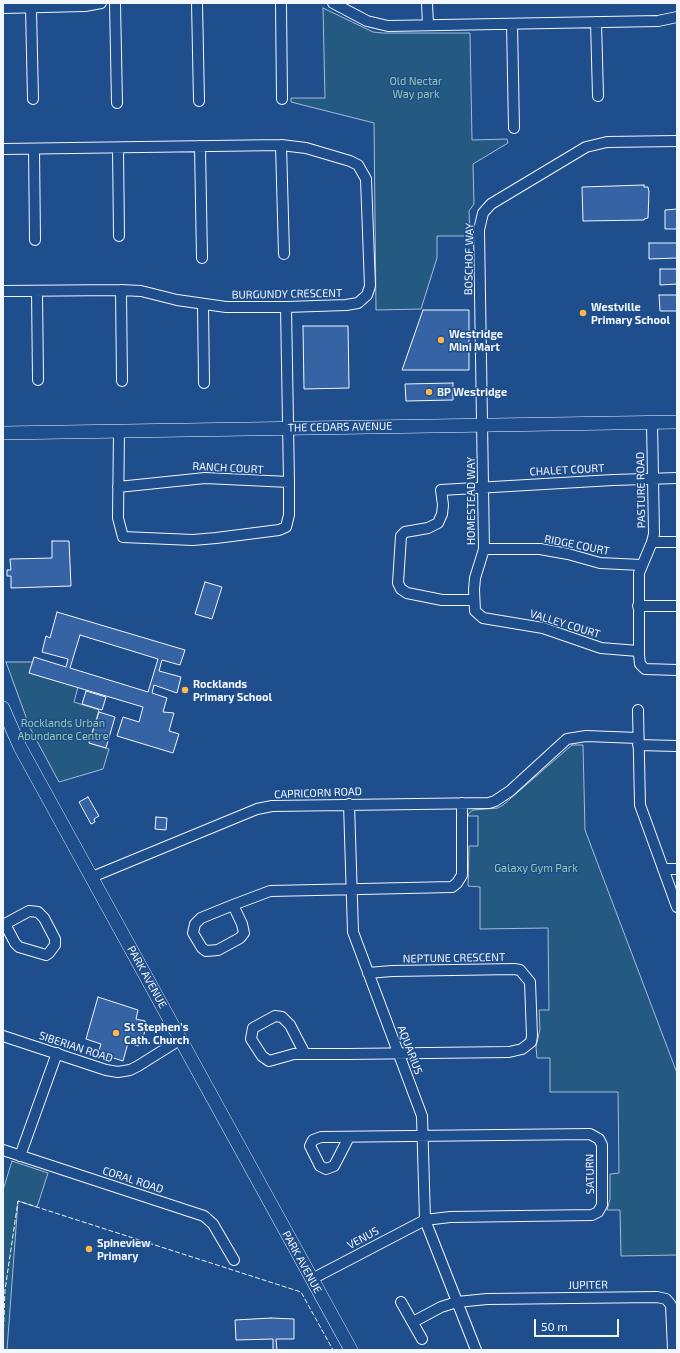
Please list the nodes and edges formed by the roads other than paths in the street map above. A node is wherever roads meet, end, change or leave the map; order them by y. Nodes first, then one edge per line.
1 (101, 3) edge
2 (115, 3) edge
3 (197, 3) edge
4 (281, 3) edge
5 (333, 3) edge
6 (427, 3) edge
7 (3, 8) edge
8 (31, 8) junction
9 (677, 17) edge
10 (596, 22) junction
11 (677, 23) edge
12 (512, 24) junction
13 (428, 25) junction
14 (598, 96) dead end
15 (33, 99) dead end
16 (282, 99) dead end
17 (199, 101) dead end
18 (117, 103) dead end
19 (514, 128) dead end
20 (677, 141) edge
21 (281, 145) junction
22 (200, 146) junction
23 (118, 148) junction
24 (3, 149) edge
25 (34, 149) junction
26 (119, 236) dead end
27 (36, 240) dead end
28 (284, 254) dead end
29 (202, 258) dead end
30 (37, 290) junction
31 (121, 290) junction
32 (3, 291) edge
33 (203, 305) junction
34 (286, 307) junction
35 (38, 380) dead end
36 (122, 381) dead end
37 (204, 383) dead end
38 (652, 422) junction
39 (677, 422) edge
40 (483, 425) junction
41 (288, 428) junction
42 (119, 431) junction
43 (3, 433) edge
44 (677, 478) edge
45 (653, 479) junction
46 (289, 482) junction
47 (118, 487) junction
48 (483, 488) junction
49 (652, 542) junction
50 (677, 542) edge
51 (484, 549) junction
52 (641, 565) junction
53 (474, 600) junction
54 (638, 606) junction
55 (677, 606) edge
56 (638, 651) junction
57 (677, 670) edge
58 (3, 708) edge
59 (638, 710) dead end
60 (638, 741) junction
61 (677, 746) edge
62 (462, 803) junction
63 (349, 804) junction
64 (663, 869) junction
65 (677, 869) edge
66 (92, 877) junction
67 (351, 889) junction
68 (233, 905) junction
69 (677, 907) edge
70 (4, 924) edge
71 (368, 973) junction
72 (3, 1036) edge
73 (181, 1039) junction
74 (57, 1053) junction
75 (398, 1053) junction
76 (305, 1054) junction
77 (423, 1135) junction
78 (349, 1136) dead end
79 (3, 1150) edge
80 (20, 1156) junction
81 (425, 1220) junction
82 (234, 1260) dead end
83 (312, 1279) junction
84 (401, 1302) dead end
85 (457, 1302) junction
86 (413, 1322) junction
87 (422, 1339) dead end
88 (351, 1350) edge
89 (476, 1350) edge
90 (673, 1350) edge

1 - 8 street
2 - 18 street
3 - 17 street
4 - 16 street
5 - 13 street
6 - 13 street
7 - 8 street
8 - 15 street
9 - 10 street
9 - 11 street
10 - 12 street
10 - 14 street
12 - 13 street
12 - 19 street
20 - 40 street, BOSCHOF WAY
21 - 22 street, BURGUNDY CRESCENT
21 - 28 street
21 - 34 street, BURGUNDY CRESCENT
22 - 23 street, BURGUNDY CRESCENT
22 - 29 street
23 - 25 street, BURGUNDY CRESCENT
23 - 26 street
24 - 25 street, BURGUNDY CRESCENT
25 - 27 street
30 - 31 street, BURGUNDY CRESCENT
30 - 32 street, BURGUNDY CRESCENT
30 - 35 street
31 - 33 street, BURGUNDY CRESCENT
31 - 36 street
33 - 34 street, BURGUNDY CRESCENT
33 - 37 street
34 - 41 street
38 - 39 street, THE CEDARS AVENUE
38 - 40 street, THE CEDARS AVENUE
38 - 45 street, PASTURE ROAD
40 - 41 street, THE CEDARS AVENUE
40 - 48 street, HOMESTEAD WAY
41 - 42 street, THE CEDARS AVENUE
41 - 46 street
42 - 43 street, THE CEDARS AVENUE
42 - 47 street
44 - 45 street, CHALET COURT
45 - 48 street, CHALET COURT
45 - 49 street, PASTURE ROAD
46 - 47 street, RANCH COURT
46 - 47 street
48 - 51 street, HOMESTEAD WAY
48 - 53 street, CHALET COURT
49 - 50 street
49 - 52 street, PASTURE ROAD
51 - 52 street, RIDGE COURT
51 - 53 street, HOMESTEAD WAY
52 - 54 street, PASTURE ROAD
53 - 56 street, VALLEY COURT
54 - 55 street
54 - 56 street, PASTURE ROAD
56 - 57 street
58 - 66 street, PARK AVENUE
59 - 60 street
60 - 61 street, CAPRICORN ROAD
60 - 62 street, CAPRICORN ROAD
60 - 64 street
62 - 63 street, CAPRICORN ROAD
62 - 67 street
63 - 66 street, CAPRICORN ROAD
63 - 67 street, AQUARIUS
64 - 65 street
64 - 69 street
66 - 73 street, PARK AVENUE
67 - 68 street
67 - 71 street, AQUARIUS
68 - 68 street
70 - 70 street
71 - 75 street, AQUARIUS
71 - 75 street, NEPTUNE CRESCENT
72 - 74 street, SIBERIAN ROAD
73 - 74 street, SIBERIAN ROAD
73 - 83 street, PARK AVENUE
74 - 80 street
75 - 76 street
75 - 77 street, AQUARIUS
76 - 76 street
77 - 78 street
77 - 81 street, AQUARIUS
77 - 81 street, SATURN
79 - 80 street, CORAL ROAD
80 - 82 street, CORAL ROAD
81 - 83 street, VENUS
81 - 85 street, AQUARIUS
83 - 88 street, PARK AVENUE
84 - 86 street
85 - 86 street
85 - 89 street, AQUARIUS
85 - 90 street, JUPITER
86 - 87 street

